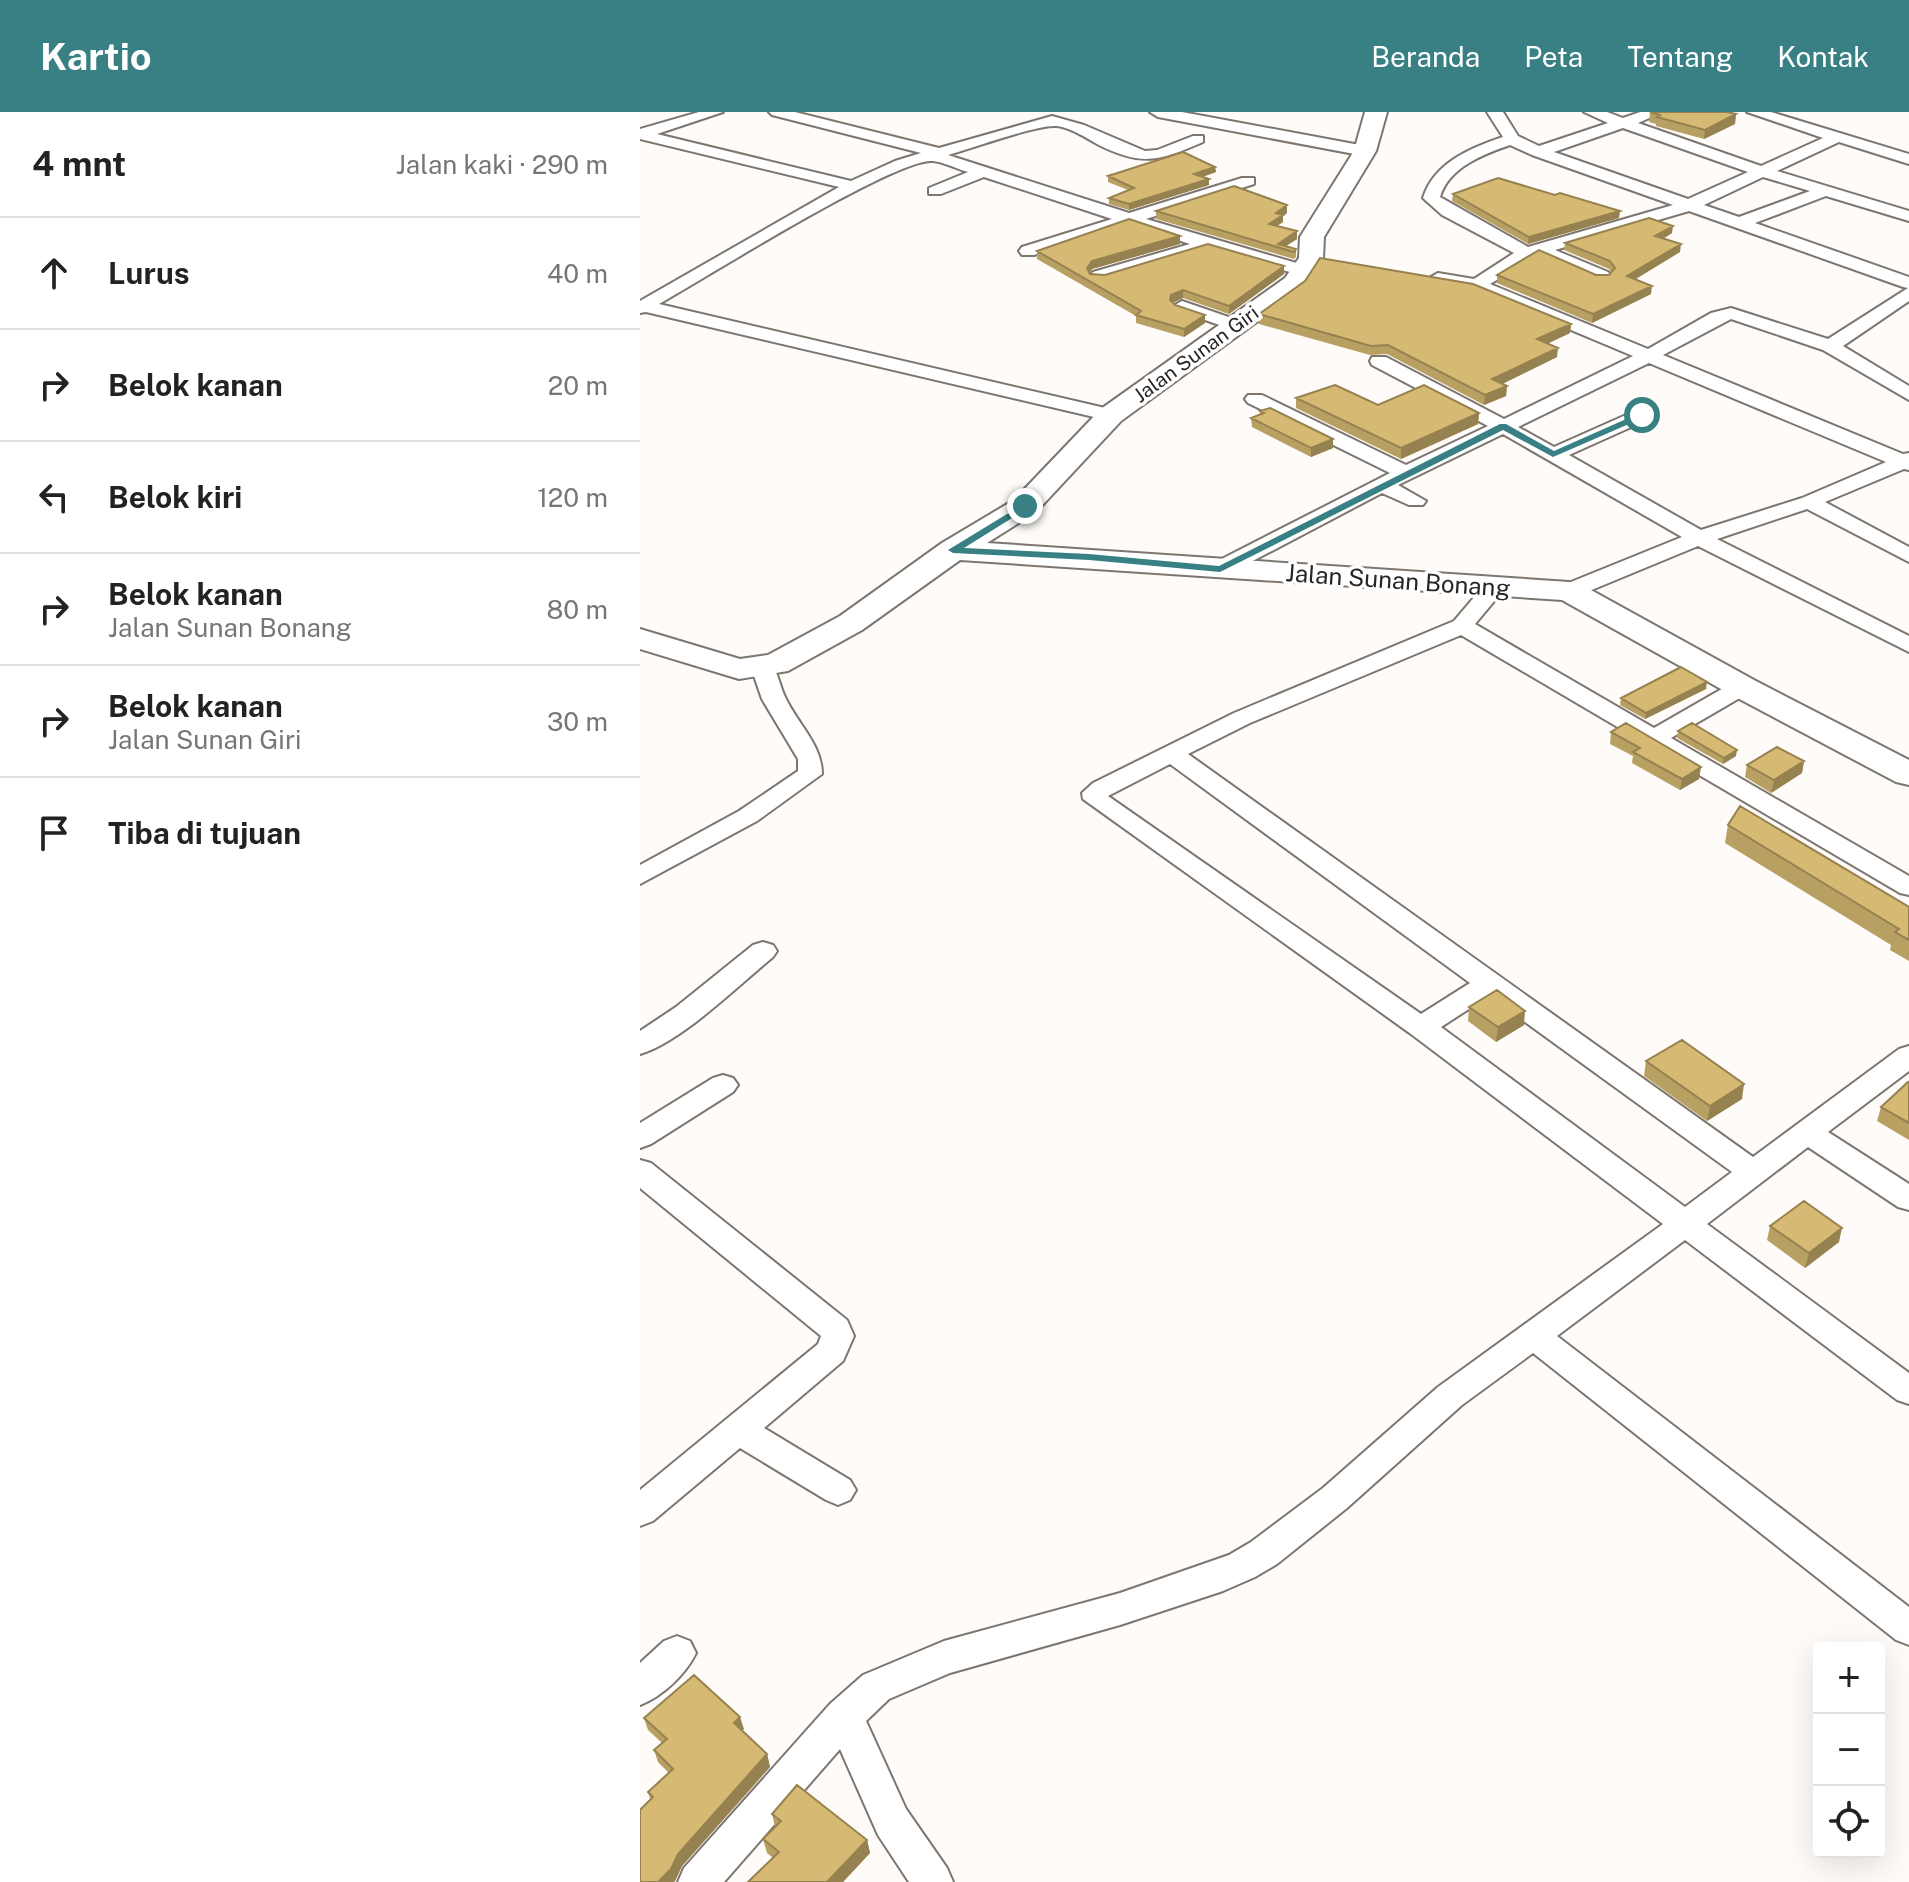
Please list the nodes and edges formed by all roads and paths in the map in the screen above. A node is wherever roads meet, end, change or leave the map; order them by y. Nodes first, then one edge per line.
1 (710, 112) edge
2 (777, 112) edge
3 (1158, 112) edge
4 (1376, 112) edge
5 (1495, 112) edge
6 (1592, 112) edge
7 (1655, 112) edge
8 (1755, 112) edge
9 (1622, 123) junction
10 (640, 134) edge
11 (1838, 137) junction
12 (1198, 139) dead end
13 (1512, 139) junction
14 (1365, 151) junction
15 (1538, 152) junction
16 (937, 155) junction
17 (1909, 159) edge
18 (983, 172) junction
19 (1763, 172) junction
20 (1248, 181) dead end
21 (853, 186) junction
22 (935, 191) dead end
23 (1823, 192) junction
24 (1057, 196) junction
25 (1034, 206) dead end
26 (1687, 206) junction
27 (1909, 216) edge
28 (1130, 219) junction
29 (1739, 223) junction
30 (1208, 244) junction
31 (1028, 251) dead end
32 (1532, 251) junction
33 (1314, 263) junction
34 (1417, 275) edge
35 (1099, 276) edge
36 (1602, 276) edge
37 (1909, 283) edge
38 (1477, 285) junction
39 (1909, 293) edge
40 (1182, 306) edge
41 (642, 307) edge
42 (1909, 307) edge
43 (1886, 309) junction
44 (1237, 326) junction
45 (1830, 346) junction
46 (1647, 357) junction
47 (1379, 361) dead end
48 (1900, 381) edge
49 (1909, 394) edge
50 (1255, 399) dead end
51 (1111, 415) junction
52 (1642, 415) dead end
53 (1503, 426) junction
54 (1553, 455) junction
55 (1907, 462) edge
56 (1406, 473) junction
57 (1383, 486) junction
58 (1416, 501) dead end
59 (1809, 502) junction
60 (1699, 538) junction
61 (953, 550) junction
62 (1909, 556) edge
63 (1220, 569) junction
64 (1495, 587) junction
65 (1569, 591) junction
66 (1462, 626) junction
67 (640, 639) edge
68 (1909, 645) edge
69 (763, 667) junction
70 (1742, 687) junction
71 (1653, 738) junction
72 (1172, 754) junction
73 (1909, 774) edge
74 (640, 876) edge
75 (1909, 887) edge
76 (763, 951) dead end
77 (1489, 983) junction
78 (1421, 1027) junction
79 (640, 1044) edge
80 (1901, 1073) edge
81 (723, 1085) dead end
82 (1807, 1132) junction
83 (640, 1137) edge
84 (640, 1171) edge
85 (1753, 1172) junction
86 (1909, 1199) edge
87 (1685, 1226) junction
88 (1534, 1336) junction
89 (1909, 1391) edge
90 (738, 1429) junction
91 (838, 1490) dead end
92 (640, 1511) edge
93 (1909, 1629) edge
94 (677, 1653) dead end
95 (640, 1688) edge
96 (844, 1716) junction
97 (698, 1882) edge
98 (933, 1882) edge

1 - 10 street
2 - 16 street
3 - 14 street
4 - 14 street
5 - 13 street
6 - 9 street
7 - 9 street
8 - 11 street
9 - 15 street
9 - 19 street
10 - 21 street
11 - 17 street
11 - 19 street
12 - 16 street
13 - 15 street
13 - 32 street
14 - 33 street
15 - 26 street
16 - 18 street
16 - 21 street
18 - 22 street
18 - 24 street
19 - 23 street
19 - 26 street
20 - 28 street
21 - 41 street
23 - 27 street
23 - 29 street
24 - 25 street
24 - 28 street
26 - 29 street
26 - 32 street
28 - 30 street
28 - 31 street
29 - 37 street
30 - 33 street
30 - 35 street
32 - 36 street
32 - 38 street
33 - 44 street, Jalan Sunan Giri
34 - 38 street
38 - 46 street
39 - 43 street
40 - 44 street
41 - 51 street
42 - 43 street
43 - 45 street
44 - 51 street, Jalan Sunan Giri
45 - 46 street
45 - 48 street
46 - 53 street
46 - 55 street
47 - 53 street
48 - 49 street
50 - 56 street
51 - 61 street, Jalan Sunan Giri
52 - 54 street
53 - 54 street
53 - 56 street
54 - 60 street
55 - 59 street
56 - 57 street
57 - 58 street
57 - 63 street
59 - 60 street
59 - 62 street
60 - 65 street
60 - 68 street
61 - 63 street, Jalan Sunan Bonang
61 - 69 street
63 - 64 street, Jalan Sunan Bonang
64 - 65 street, Jalan Sunan Bonang
64 - 66 street
65 - 70 street, Jalan Sunan Bonang
66 - 71 street
66 - 72 street
67 - 69 street
69 - 74 street
70 - 71 street
70 - 73 street, Jalan Sunan Bonang
71 - 75 street
72 - 77 street
72 - 78 street
76 - 79 street
77 - 78 street
77 - 85 street
78 - 87 street
80 - 82 street
81 - 83 street
82 - 85 street
82 - 86 street
84 - 90 street
85 - 87 street
87 - 88 street
87 - 89 street
88 - 93 street
88 - 96 street
90 - 91 street
90 - 92 street
94 - 95 street
96 - 97 street
96 - 98 street

